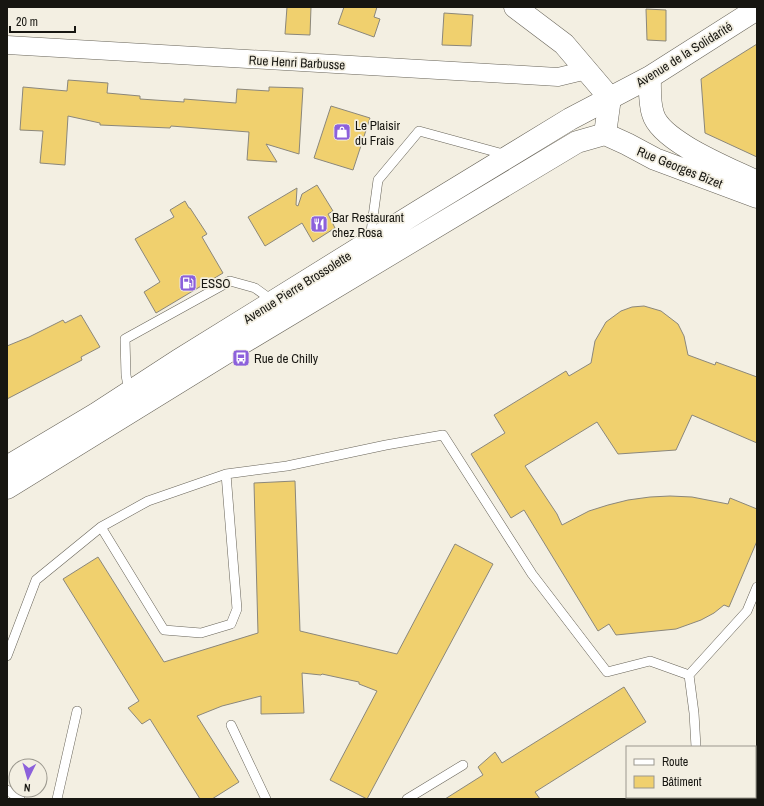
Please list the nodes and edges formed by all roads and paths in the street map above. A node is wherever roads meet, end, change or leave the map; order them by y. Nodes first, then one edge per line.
1 (515, 7) edge
2 (757, 9) edge
3 (7, 45) edge
4 (587, 70) junction
5 (650, 77) junction
6 (610, 98) junction
7 (605, 134) junction
8 (510, 156) junction
9 (757, 182) edge
10 (757, 197) edge
11 (370, 242) junction
12 (274, 302) junction
13 (129, 393) junction
14 (9, 464) edge
15 (226, 474) junction
16 (7, 488) edge
17 (101, 527) junction
18 (757, 586) edge
19 (754, 600) edge
20 (7, 656) edge
21 (689, 675) junction
22 (77, 711) dead end
23 (231, 725) dead end
24 (696, 746) edge
25 (463, 765) dead end
26 (7, 790) edge
27 (20, 799) edge
28 (57, 799) edge
29 (266, 799) edge
30 (407, 799) edge

1 - 4 main road
2 - 5 main road, Avenue de la Solidarité
3 - 4 street, Rue Henri Barbusse
4 - 6 main road
5 - 6 main road, Avenue de la Solidarité
5 - 9 main road, Rue Georges Bizet
6 - 7 main road
6 - 8 main road, Avenue Pierre Brossolette
7 - 10 main road, Rue Georges Bizet
7 - 16 main road, Avenue Pierre Brossolette
8 - 11 main road, Avenue Pierre Brossolette
8 - 11 lane
11 - 12 main road, Avenue Pierre Brossolette
12 - 13 main road, Avenue Pierre Brossolette
12 - 13 lane
13 - 14 main road, Avenue Pierre Brossolette
15 - 17 lane
15 - 17 lane
15 - 21 lane
17 - 20 lane
18 - 19 lane
19 - 21 lane
21 - 24 lane
22 - 28 lane
23 - 29 lane
25 - 30 lane
26 - 27 lane

